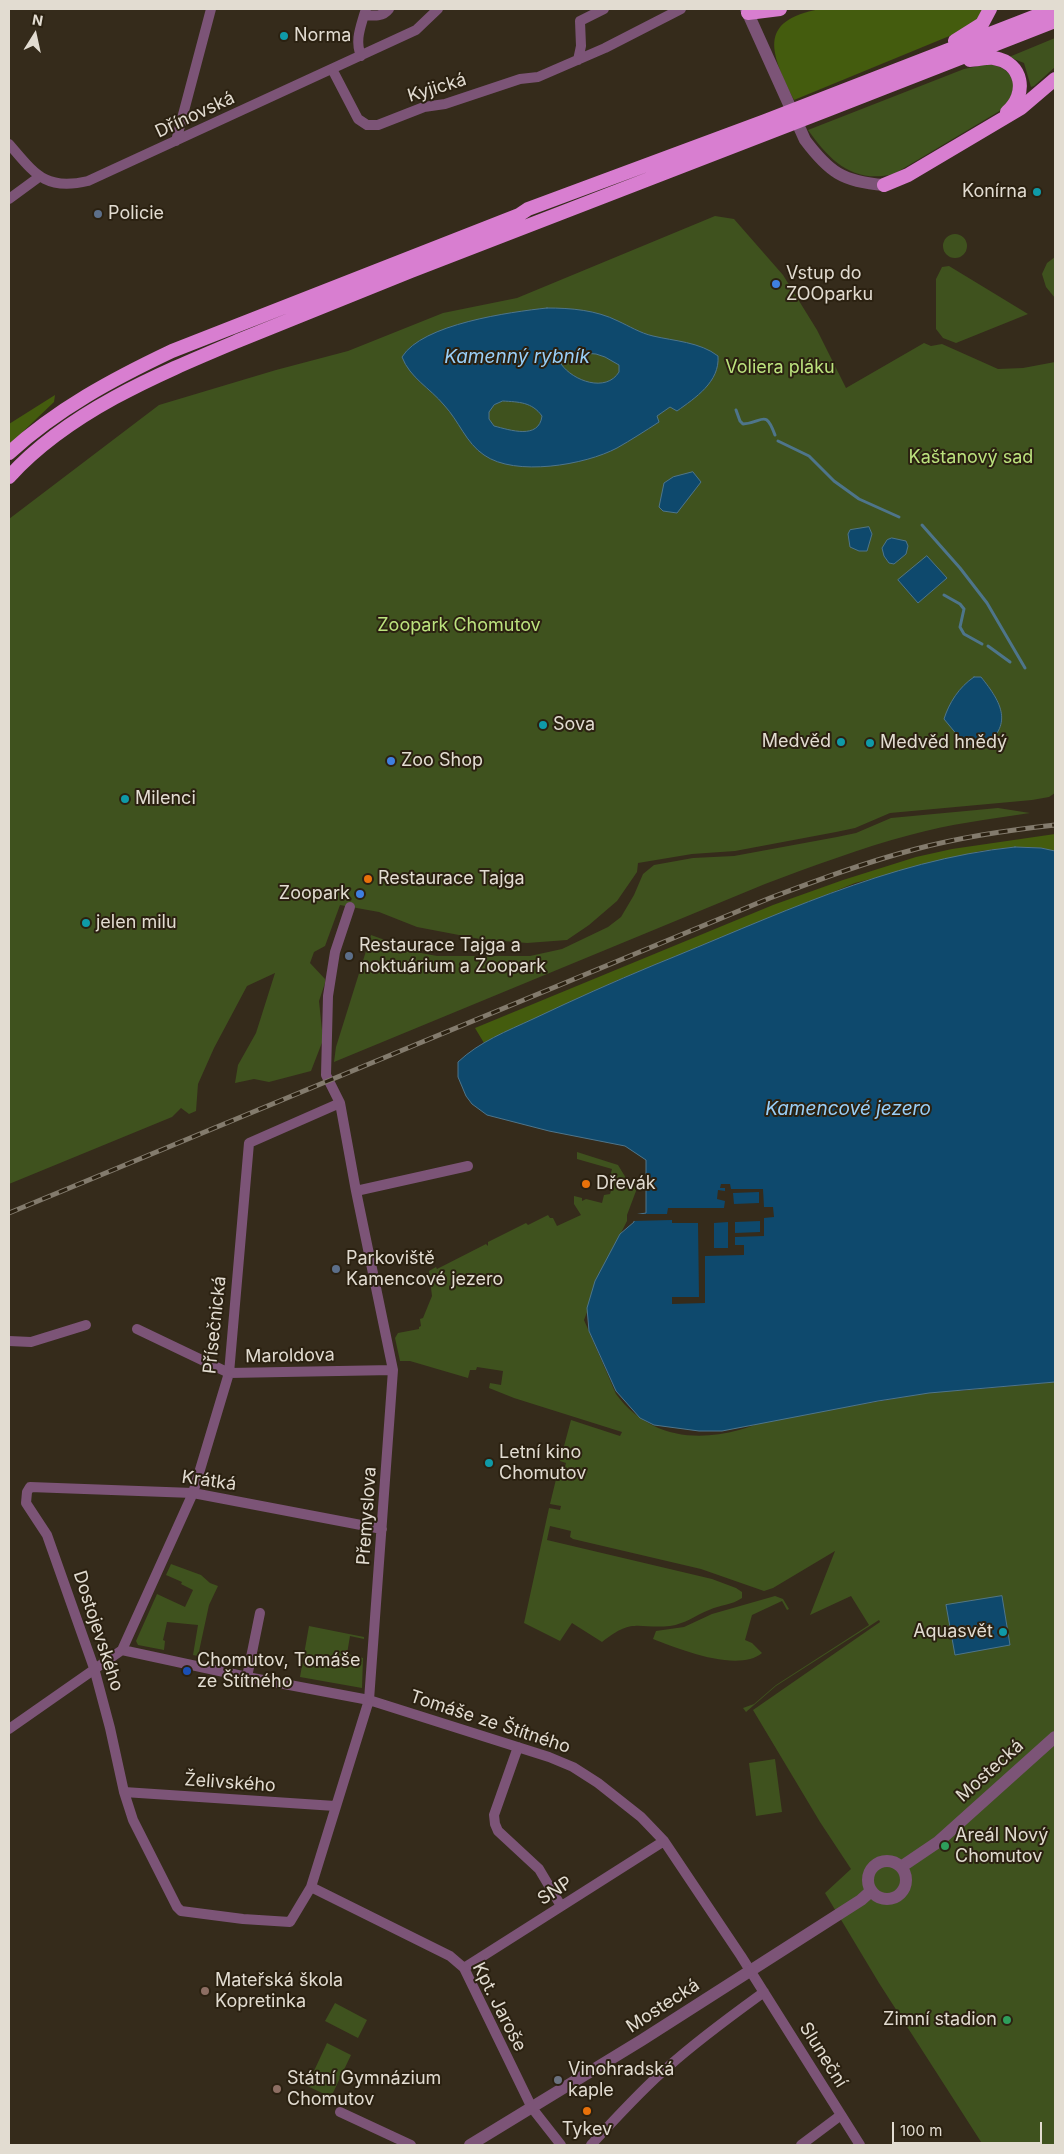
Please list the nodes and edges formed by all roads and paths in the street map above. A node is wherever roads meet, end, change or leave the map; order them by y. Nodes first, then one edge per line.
1 (212, 9) edge
2 (390, 9) edge
3 (438, 9) edge
4 (604, 9) edge
5 (680, 9) edge
6 (780, 9) edge
7 (990, 9) edge
8 (1054, 9) edge
9 (747, 11) edge
10 (365, 12) edge
11 (1055, 21) edge
12 (361, 56) junction
13 (578, 60) junction
14 (921, 61) junction
15 (949, 64) junction
16 (332, 70) junction
17 (1055, 79) edge
18 (824, 104) junction
19 (996, 122) junction
20 (768, 126) junction
21 (176, 141) junction
22 (9, 144) edge
23 (38, 177) junction
24 (884, 185) joint
25 (9, 199) edge
26 (9, 453) edge
27 (9, 477) edge
28 (350, 907) dead end
29 (340, 1102) junction
30 (468, 1166) dead end
31 (356, 1191) junction
32 (86, 1325) dead end
33 (137, 1329) dead end
34 (9, 1341) edge
35 (393, 1370) junction
36 (229, 1373) junction
37 (30, 1487) joint
38 (193, 1493) junction
39 (382, 1528) junction
40 (260, 1613) dead end
41 (122, 1650) junction
42 (94, 1668) junction
43 (247, 1677) junction
44 (369, 1700) junction
45 (9, 1729) edge
46 (1055, 1737) edge
47 (518, 1747) junction
48 (124, 1792) junction
49 (335, 1806) junction
50 (664, 1841) junction
51 (901, 1867) junction
52 (311, 1887) junction
53 (871, 1891) junction
54 (561, 1906) junction
55 (290, 1922) joint
56 (464, 1968) junction
57 (750, 1970) junction
58 (757, 1983) joint
59 (764, 1992) junction
60 (532, 2108) junction
61 (340, 2112) dead end
62 (841, 2115) junction
63 (411, 2145) edge
64 (470, 2145) edge
65 (561, 2145) edge
66 (591, 2145) edge
67 (802, 2145) edge
68 (860, 2145) edge

1 - 21 street
2 - 10 street
3 - 12 street, Dřínovská
4 - 13 street
5 - 13 street, Kyjická
6 - 9 highway
7 - 14 highway
8 - 14 highway
9 - 24 street
10 - 12 street
11 - 15 highway
12 - 16 street, Dřínovská
13 - 16 street, Kyjická
14 - 18 highway
15 - 18 highway
15 - 19 highway
16 - 21 street, Dřínovská
17 - 19 highway
18 - 20 highway
19 - 24 highway
20 - 26 highway
20 - 27 highway
21 - 23 street, Dřínovská
22 - 23 street
23 - 25 street
28 - 29 street, Přemyslova
29 - 31 street, Přemyslova
29 - 36 street, Přísečnická
30 - 31 street
31 - 35 street, Přemyslova
32 - 34 street
33 - 36 street, Maroldova
35 - 36 street, Maroldova
35 - 39 street, Přemyslova
36 - 38 street, Přísečnická
37 - 38 street, Krátká
37 - 42 street, Dostojevského
38 - 39 street, Krátká
38 - 41 street, Přísečnická
39 - 44 street, Přemyslova
40 - 43 street
41 - 42 street
41 - 43 street, Tomáše ze Štítného
42 - 45 street
42 - 48 street, Dostojevského
43 - 44 street, Tomáše ze Štítného
44 - 47 street, Tomáše ze Štítného
44 - 49 street, Přemyslova
46 - 51 street, Mostecká
47 - 50 street, Tomáše ze Štítného
47 - 54 street
48 - 49 street, Želivského
48 - 55 street, Dostojevského
49 - 52 street, Přemyslova
50 - 54 street, SNP
50 - 57 street, Tomáše ze Štítného
51 - 53 street
51 - 53 street
52 - 55 street, Přemyslova
52 - 56 street, Kpt. Jaroše
53 - 57 street, Mostecká
54 - 56 street, SNP
56 - 60 street, Kpt. Jaroše
57 - 58 street, Tomáše ze Štítného
57 - 60 street, Mostecká
58 - 59 street, Sluneční
59 - 62 street, Sluneční
59 - 66 street
60 - 64 street, Mostecká
60 - 65 street, Kpt. Jaroše
61 - 63 street
62 - 67 street
62 - 68 street, Sluneční

